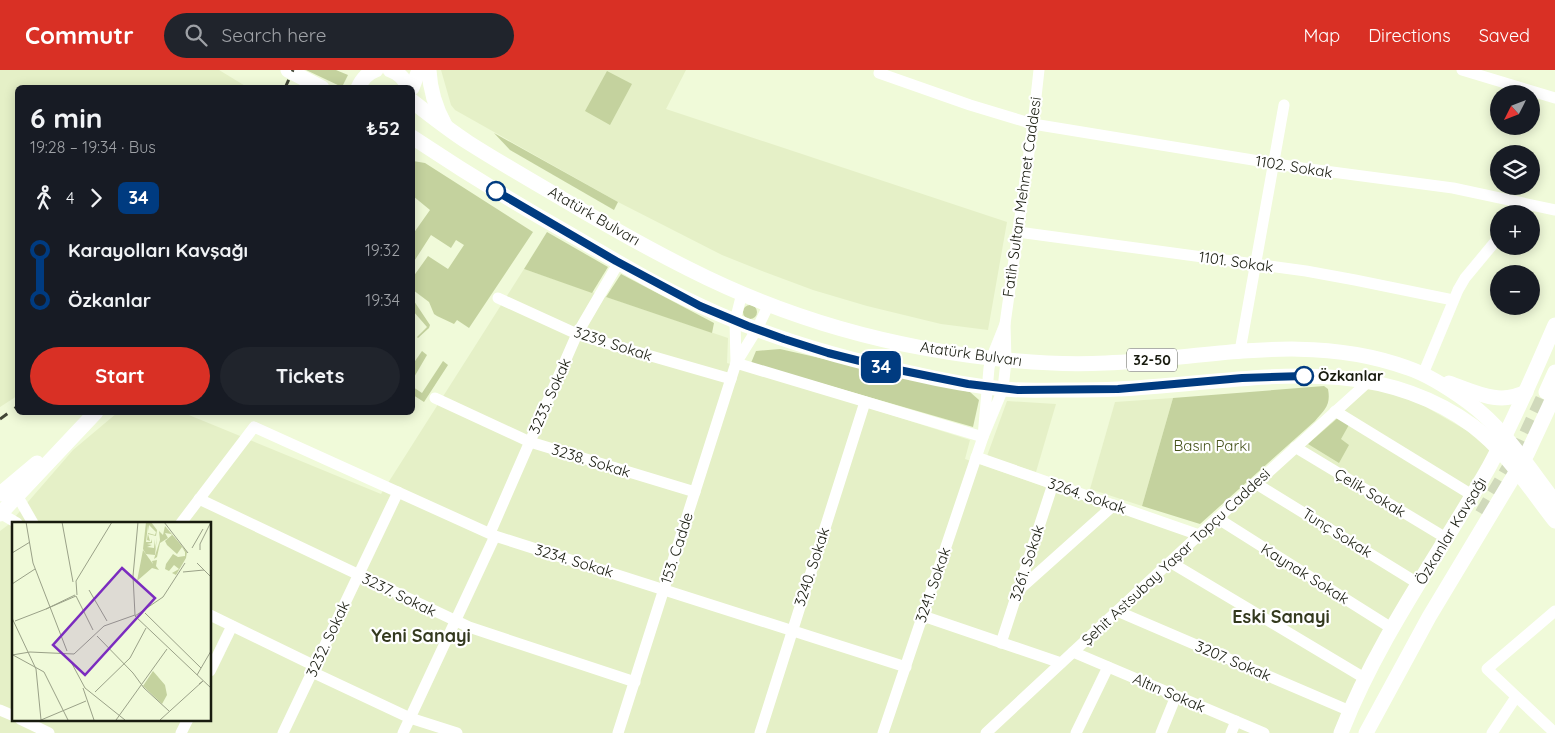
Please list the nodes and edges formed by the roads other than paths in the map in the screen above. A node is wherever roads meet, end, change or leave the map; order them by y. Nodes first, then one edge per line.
1 (288, 70) edge
2 (390, 70) edge
3 (419, 70) edge
4 (429, 70) edge
5 (1039, 70) edge
6 (1462, 70) edge
7 (369, 71) edge
8 (879, 73) dead end
9 (311, 84) edge
10 (360, 85) edge
11 (407, 85) edge
12 (413, 85) edge
13 (1555, 98) edge
14 (415, 103) edge
15 (1284, 105) dead end
16 (1033, 124) junction
17 (447, 128) junction
18 (415, 138) edge
19 (415, 152) edge
20 (440, 156) junction
21 (1273, 164) junction
22 (1509, 205) edge
23 (1540, 210) edge
24 (1555, 210) edge
25 (1018, 232) junction
26 (1490, 248) edge
27 (619, 262) junction
28 (1256, 264) junction
29 (742, 293) junction
30 (498, 298) dead end
31 (1452, 300) junction
32 (769, 304) junction
33 (735, 321) junction
34 (1555, 326) edge
35 (757, 330) junction
36 (577, 334) junction
37 (1555, 348) edge
38 (1240, 351) junction
39 (999, 360) junction
40 (736, 363) junction
41 (1555, 372) edge
42 (1423, 374) junction
43 (731, 379) junction
44 (1368, 382) junction
45 (987, 387) junction
46 (1003, 389) junction
47 (1541, 391) edge
48 (435, 398) dead end
49 (865, 402) junction
50 (1335, 411) junction
51 (91, 417) edge
52 (983, 437) junction
53 (530, 442) junction
54 (1502, 443) junction
55 (1295, 447) junction
56 (976, 457) junction
57 (1520, 466) junction
58 (1256, 483) junction
59 (1053, 484) junction
60 (10, 491) edge
61 (398, 492) junction
62 (695, 492) junction
63 (199, 499) junction
64 (1555, 502) edge
65 (1114, 505) junction
66 (1476, 506) junction
67 (0, 513) edge
68 (1217, 518) junction
69 (1555, 521) edge
70 (15, 522) edge
71 (32, 522) edge
72 (182, 522) edge
73 (492, 535) junction
74 (1199, 535) junction
75 (1446, 538) junction
76 (1170, 562) junction
77 (358, 575) junction
78 (1419, 584) junction
79 (664, 589) junction
80 (1018, 590) junction
81 (1116, 611) junction
82 (1555, 611) edge
83 (211, 616) edge
84 (923, 616) junction
85 (455, 621) junction
86 (232, 626) junction
87 (1393, 629) junction
88 (792, 630) junction
89 (1001, 643) junction
90 (1073, 652) junction
91 (1061, 663) junction
92 (906, 667) junction
93 (1108, 667) junction
94 (314, 669) junction
95 (211, 670) edge
96 (1366, 680) junction
97 (635, 682) junction
98 (1176, 696) junction
99 (1516, 696) junction
100 (0, 710) edge
101 (1350, 711) junction
102 (12, 715) edge
103 (410, 718) junction
104 (22, 720) edge
105 (188, 720) edge
106 (1236, 721) junction
107 (33, 726) edge
108 (49, 733) edge
109 (181, 733) edge
110 (283, 733) edge
111 (403, 733) edge
112 (457, 733) edge
113 (618, 733) edge
114 (760, 733) edge
115 (883, 733) edge
116 (986, 733) edge
117 (1076, 733) edge
118 (1161, 733) edge
119 (1231, 733) edge
120 (1264, 733) edge
121 (1341, 733) edge
122 (1347, 733) edge
123 (1360, 733) edge
124 (1366, 733) edge
125 (1492, 733) edge
126 (1555, 733) edge

1 - 9 main road
2 - 11 main road
3 - 12 main road
4 - 17 main road
5 - 16 street, Fatih Sultan Mehmet Caddesi
6 - 13 street
7 - 10 main road
8 - 16 street, 1102. Sokak
14 - 17 main road, Atatürk Bulvarı / 32-50
15 - 21 street
16 - 21 street, 1102. Sokak
16 - 25 street, Fatih Sultan Mehmet Caddesi
17 - 29 main road, Atatürk Bulvarı / 32-50
18 - 20 main road, Atatürk Bulvarı / 32-50
19 - 20 main road
20 - 27 main road, Atatürk Bulvarı / 32-50
21 - 22 street, 1102. Sokak
21 - 28 street
23 - 24 street, 1102. Sokak
25 - 28 street, 1101. Sokak
25 - 39 street, Fatih Sultan Mehmet Caddesi
26 - 31 street
27 - 33 main road, Atatürk Bulvarı / 32-50
27 - 36 street, 3233. Sokak
28 - 31 street, 1101. Sokak
28 - 38 street
29 - 32 main road, Atatürk Bulvarı / 32-50
29 - 33 street
30 - 36 street, 3239. Sokak
31 - 42 street
32 - 35 street
32 - 39 main road, Atatürk Bulvarı / 32-50
33 - 35 main road, Atatürk Bulvarı / 32-50
33 - 40 street
34 - 47 main road, Özkanlar Kavşağı
35 - 40 street
35 - 45 main road, Atatürk Bulvarı / 32-50
36 - 43 street, 3239. Sokak
36 - 53 street, 3233. Sokak
37 - 47 main road
38 - 39 main road, Atatürk Bulvarı / 32-50
38 - 42 main road, Atatürk Bulvarı / 32-50
39 - 45 street, 3241. Sokak
39 - 46 street, 3241. Sokak
40 - 43 street, 153. Cadde
40 - 49 street
41 - 47 main road
42 - 47 main road
42 - 54 main road, Atatürk Bulvarı / 32-50
43 - 62 street, 153. Cadde
44 - 46 main road, Atatürk Bulvarı / 32-50
44 - 50 street, Şehit Astsubay Yaşar Topçu Caddesi
44 - 54 main road, Atatürk Bulvarı / 32-50
45 - 46 main road, Atatürk Bulvarı / 32-50
45 - 52 street, 3241. Sokak
46 - 52 street, 3241. Sokak
47 - 54 main road, Özkanlar Kavşağı
47 - 57 main road, Özkanlar Kavşağı
48 - 53 street, 3238. Sokak
49 - 52 street
49 - 88 street, 3240. Sokak
50 - 55 street, Şehit Astsubay Yaşar Topçu Caddesi
50 - 66 street
51 - 60 main road
52 - 56 street, 3241. Sokak
53 - 62 street, 3238. Sokak
53 - 73 street, 3233. Sokak
54 - 57 main road, Atatürk Bulvarı / 32-50
54 - 66 main road, Özkanlar Kavşağı
55 - 58 street, Şehit Astsubay Yaşar Topçu Caddesi
55 - 75 street, Çelik Sokak
56 - 59 street, 3264. Sokak
56 - 84 street, 3241. Sokak
57 - 64 main road, 32-50
57 - 69 main road, 32-50
57 - 124 main road, Özkanlar Kavşağı
58 - 68 street, Şehit Astsubay Yaşar Topçu Caddesi
58 - 78 street, Tunç Sokak
59 - 65 street, 3264. Sokak
59 - 80 street, 3261. Sokak
60 - 67 main road
60 - 71 street
61 - 63 street, 3234. Sokak
61 - 73 street, 3234. Sokak
61 - 77 street, 3232. Sokak
62 - 79 street, 153. Cadde
63 - 72 street
63 - 77 street, 3237. Sokak
65 - 74 street, 3264. Sokak
65 - 80 street
66 - 75 main road, Özkanlar Kavşağı
66 - 122 main road
66 - 123 main road
67 - 70 street
68 - 74 street, Şehit Astsubay Yaşar Topçu Caddesi
68 - 87 street, Kaynak Sokak
73 - 79 street, 3234. Sokak
73 - 85 street, 3233. Sokak
74 - 76 street, Şehit Astsubay Yaşar Topçu Caddesi
75 - 78 main road, Özkanlar Kavşağı
76 - 81 street, Şehit Astsubay Yaşar Topçu Caddesi
76 - 96 street
77 - 85 street, 3237. Sokak
77 - 94 street, 3232. Sokak
78 - 87 main road, Özkanlar Kavşağı
79 - 88 street, 3234. Sokak
79 - 97 street, 153. Cadde
80 - 89 street, 3261. Sokak
81 - 90 street, Şehit Astsubay Yaşar Topçu Caddesi
81 - 101 street, 3207. Sokak
82 - 99 street
83 - 86 street
84 - 89 street
84 - 92 street, 3241. Sokak
85 - 97 street, 3237. Sokak
85 - 103 street, 3233. Sokak
86 - 94 street
86 - 95 street
87 - 96 main road, Özkanlar Kavşağı
88 - 92 street, 3234. Sokak
88 - 114 street, 3240. Sokak
89 - 91 street
90 - 91 street, Şehit Astsubay Yaşar Topçu Caddesi
90 - 93 street, Altın Sokak
91 - 116 street, Şehit Astsubay Yaşar Topçu Caddesi
92 - 115 street, 3241. Sokak
93 - 98 street, Altın Sokak
93 - 117 street
94 - 103 street
94 - 110 street, 3232. Sokak
96 - 101 main road, Özkanlar Kavşağı
97 - 113 street, 153. Cadde
98 - 106 street, Altın Sokak
98 - 118 street
99 - 125 street
99 - 126 street
100 - 102 street
101 - 121 main road, Özkanlar Kavşağı
103 - 111 street, 3233. Sokak
103 - 112 street
104 - 107 street
105 - 109 street
106 - 119 street
106 - 120 street, Altın Sokak
107 - 108 street

